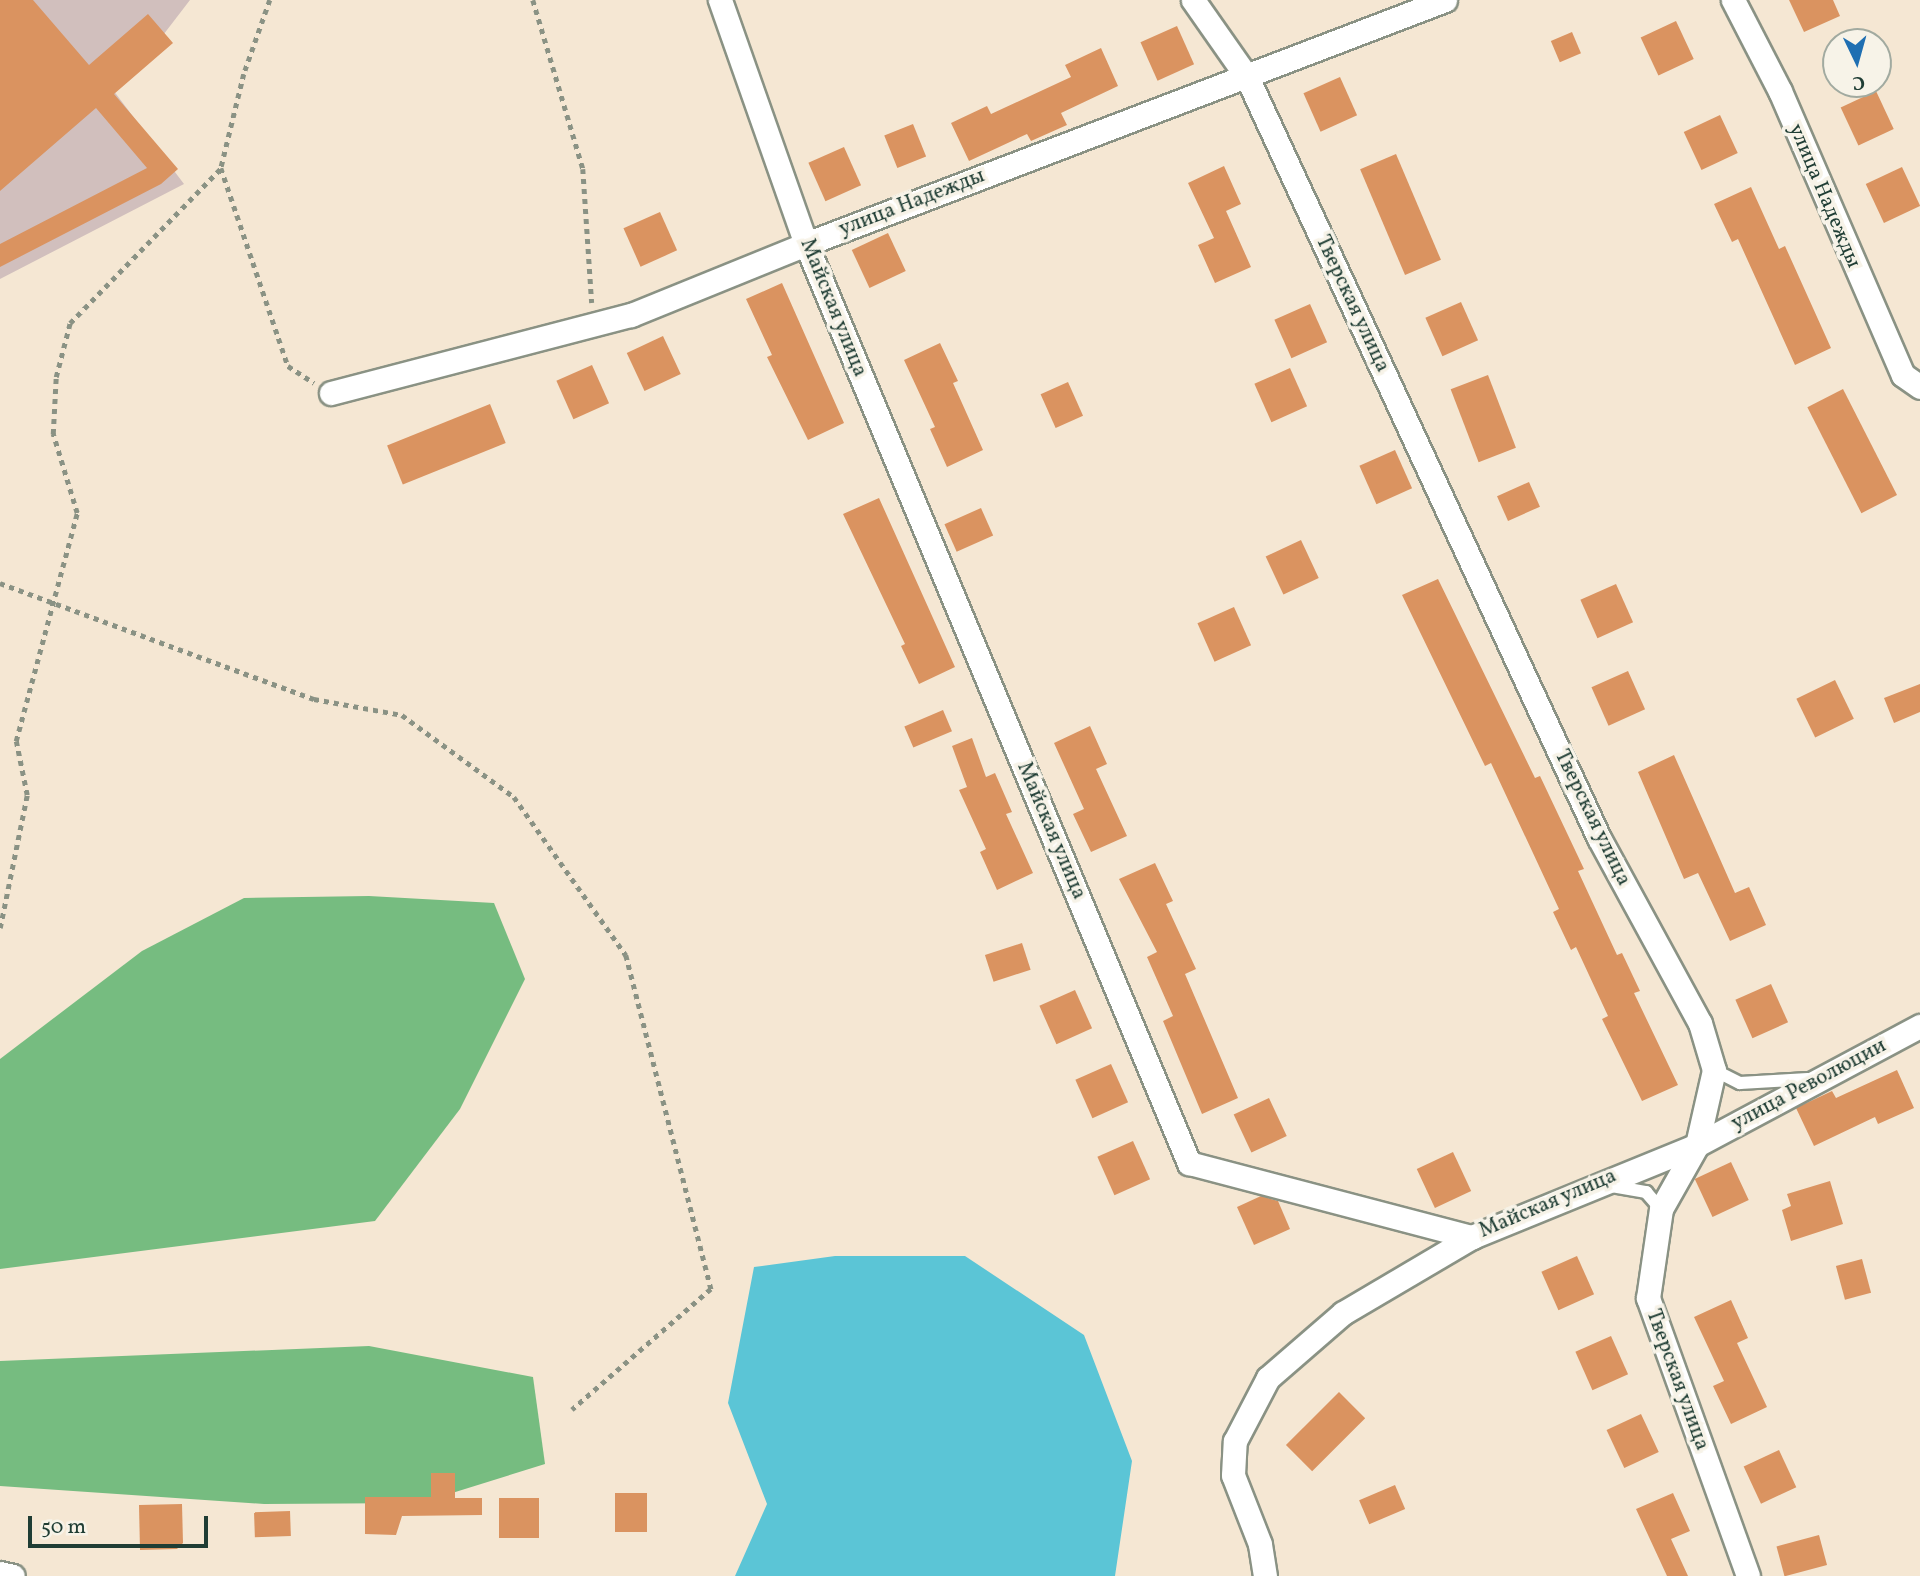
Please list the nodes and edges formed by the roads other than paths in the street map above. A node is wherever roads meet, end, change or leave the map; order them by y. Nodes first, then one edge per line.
1 (720, 0) edge
2 (1193, 0) edge
3 (1445, 0) edge
4 (1733, 0) edge
5 (1247, 77) junction
6 (806, 244) junction
7 (1920, 387) edge
8 (331, 393) road end
9 (1920, 1026) edge
10 (1714, 1070) junction
11 (1827, 1075) junction
12 (1697, 1145) junction
13 (1592, 1184) junction
14 (1661, 1209) junction
15 (1472, 1237) junction
16 (0, 1573) edge
17 (13, 1576) edge
18 (1265, 1576) edge
19 (1748, 1576) edge

1 - 6 street, Майская улица
2 - 5 street, Тверская улица
3 - 5 street, улица Надежды
4 - 7 street, улица Надежды
5 - 6 street, улица Надежды
5 - 10 street, Тверская улица
6 - 8 street, улица Надежды
6 - 15 street, Майская улица
9 - 11 street, улица Революции
10 - 11 lane
10 - 12 street, Тверская улица
11 - 12 street, улица Революции
12 - 13 street, Майская улица
12 - 14 street, Тверская улица
13 - 14 lane
13 - 15 street, Майская улица
14 - 19 street, Тверская улица
15 - 18 street
16 - 17 street

